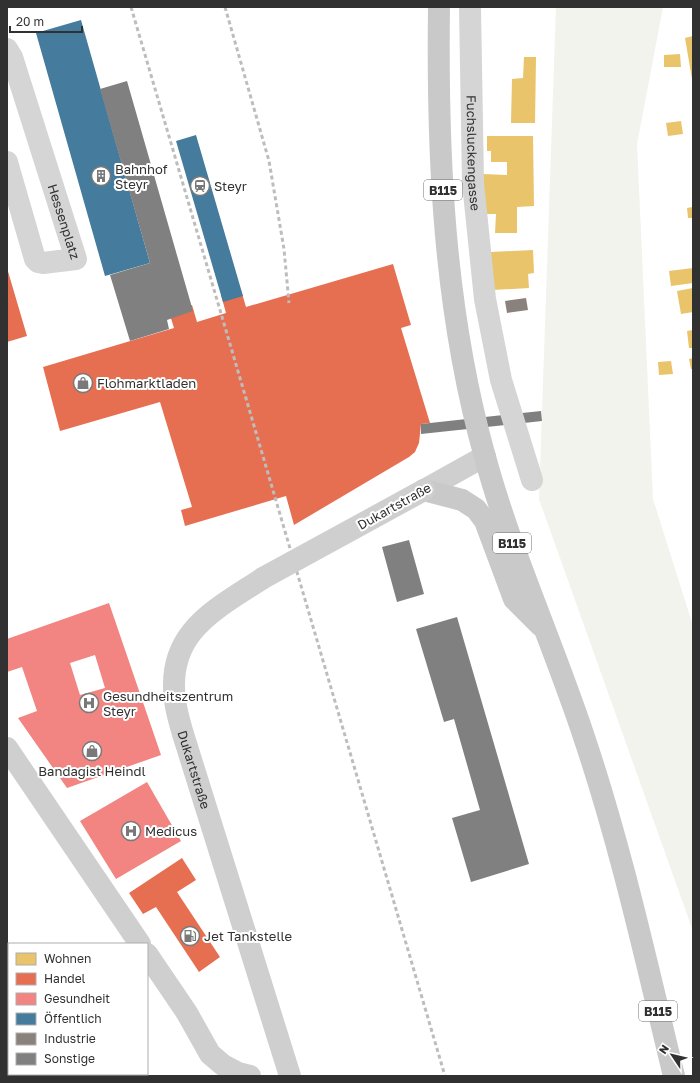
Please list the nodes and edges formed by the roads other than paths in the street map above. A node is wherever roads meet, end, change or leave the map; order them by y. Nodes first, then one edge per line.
1 (439, 7) edge
2 (470, 7) edge
3 (7, 49) edge
4 (7, 162) edge
5 (485, 456) junction
6 (532, 480) dead end
7 (424, 490) junction
8 (544, 629) junction
9 (7, 748) edge
10 (139, 943) edge
11 (148, 955) edge
12 (250, 1076) edge
13 (287, 1076) edge
14 (674, 1076) edge

1 - 5 main road, B115
2 - 6 street, Fuchsluckengasse
3 - 4 street, Hessenplatz
5 - 7 main road, Dukartstraße
5 - 8 main road, B115
7 - 8 main road
7 - 13 main road, Dukartstraße, bridge
8 - 14 main road, B115
9 - 10 main road
11 - 12 main road

